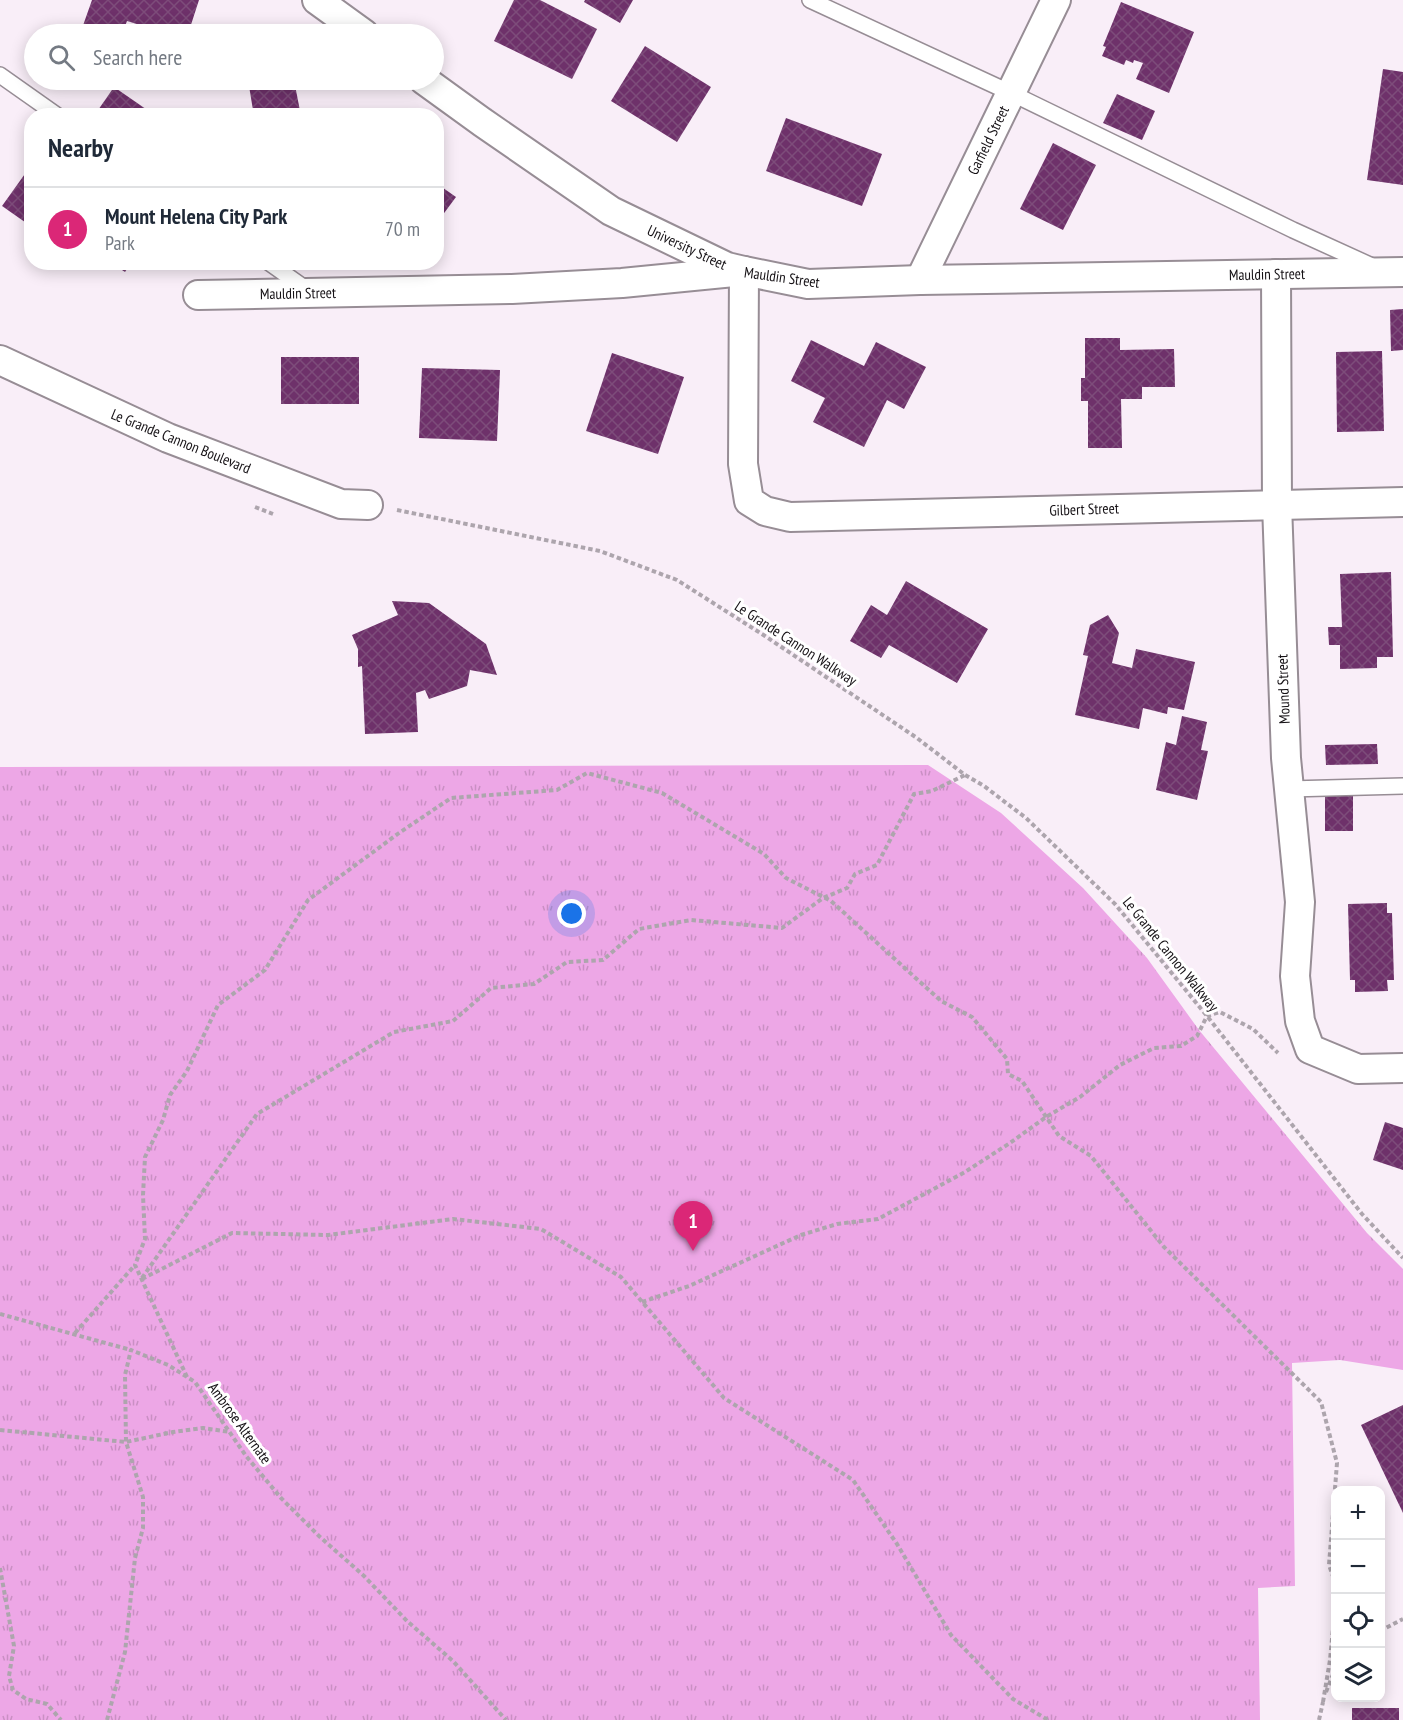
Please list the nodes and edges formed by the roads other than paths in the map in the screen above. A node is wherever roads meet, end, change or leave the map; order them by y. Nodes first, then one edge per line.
1 (317, 0) edge
2 (810, 0) edge
3 (1056, 0) edge
4 (350, 24) edge
5 (0, 75) edge
6 (438, 90) edge
7 (1011, 93) junction
8 (46, 108) edge
9 (279, 270) edge
10 (744, 271) junction
11 (1395, 272) edge
12 (1276, 274) junction
13 (920, 280) junction
14 (311, 292) junction
15 (198, 295) dead end
16 (0, 360) edge
17 (1403, 502) edge
18 (1277, 504) junction
19 (368, 505) road end
20 (765, 511) joint
21 (1403, 786) edge
22 (1289, 789) junction
23 (1403, 1068) edge

1 - 4 street
2 - 7 lane
3 - 7 street, Garfield Street
5 - 8 lane
6 - 10 street, University Street
7 - 11 lane
7 - 13 street, Garfield Street
9 - 14 lane
10 - 13 street, Mauldin Street
10 - 14 street, Mauldin Street
10 - 20 street, University Street
11 - 12 street, Mauldin Street
12 - 13 street, Mauldin Street
12 - 18 street, Mound Street
14 - 15 street, Mauldin Street
16 - 19 street, Le Grande Cannon Boulevard
17 - 18 street, Gilbert Street
18 - 20 street, Gilbert Street
18 - 22 street, Mound Street
21 - 22 lane
22 - 23 street, Mound Street

